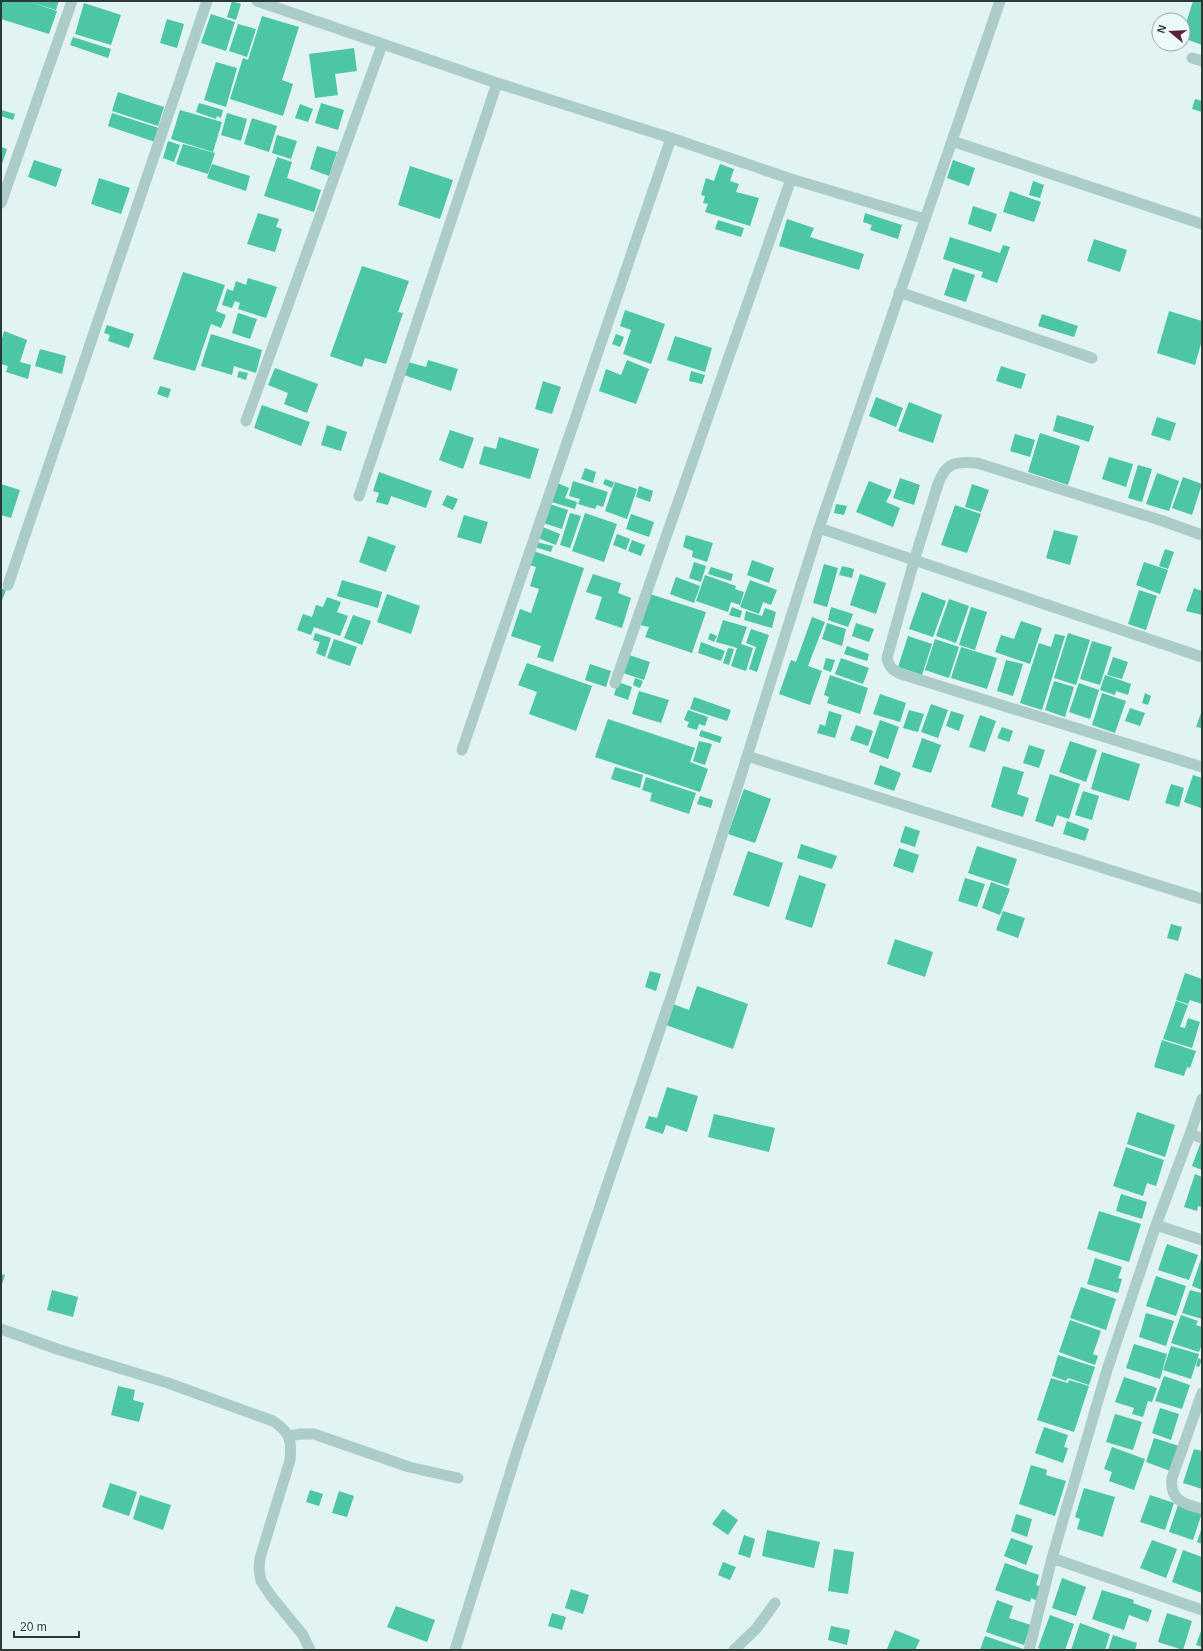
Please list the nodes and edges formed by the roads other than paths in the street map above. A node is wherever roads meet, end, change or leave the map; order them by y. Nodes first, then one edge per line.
1 (72, 1) edge
2 (207, 1) edge
3 (258, 1) edge
4 (1000, 1) edge
5 (382, 45) junction
6 (497, 84) junction
7 (671, 138) junction
8 (952, 141) junction
9 (791, 179) junction
10 (1, 203) edge
11 (925, 219) junction
12 (1202, 224) edge
13 (899, 292) junction
14 (1092, 358) dead end
15 (246, 421) dead end
16 (359, 496) dead end
17 (819, 528) junction
18 (1202, 535) edge
19 (914, 561) junction
20 (8, 585) dead end
21 (1202, 657) edge
22 (615, 683) dead end
23 (462, 750) dead end
24 (747, 756) junction
25 (1202, 767) edge
26 (1202, 899) edge
27 (1202, 1099) edge
28 (1190, 1134) junction
29 (1202, 1138) edge
30 (1156, 1225) junction
31 (1202, 1240) edge
32 (1, 1329) edge
33 (1202, 1393) edge
34 (289, 1436) junction
35 (458, 1478) dead end
36 (1202, 1509) edge
37 (1052, 1558) junction
38 (775, 1603) dead end
39 (1202, 1610) edge
40 (310, 1650) edge
41 (455, 1650) edge
42 (734, 1650) edge
43 (1029, 1650) edge

1 - 10 street
2 - 20 street
3 - 5 street
4 - 8 street
5 - 6 street
5 - 15 street
6 - 7 street
6 - 16 street
7 - 9 street
7 - 23 street
8 - 11 street
8 - 12 street
9 - 11 street
9 - 22 street
11 - 13 street
13 - 14 street
13 - 17 street
17 - 19 street
17 - 24 street
18 - 19 street
19 - 21 street
19 - 25 street
24 - 26 street
24 - 41 street
27 - 28 street
28 - 29 street
28 - 30 street
30 - 31 street
30 - 37 street
32 - 34 street
33 - 36 street
34 - 35 street
34 - 40 street
37 - 39 street
37 - 43 street
38 - 42 street

